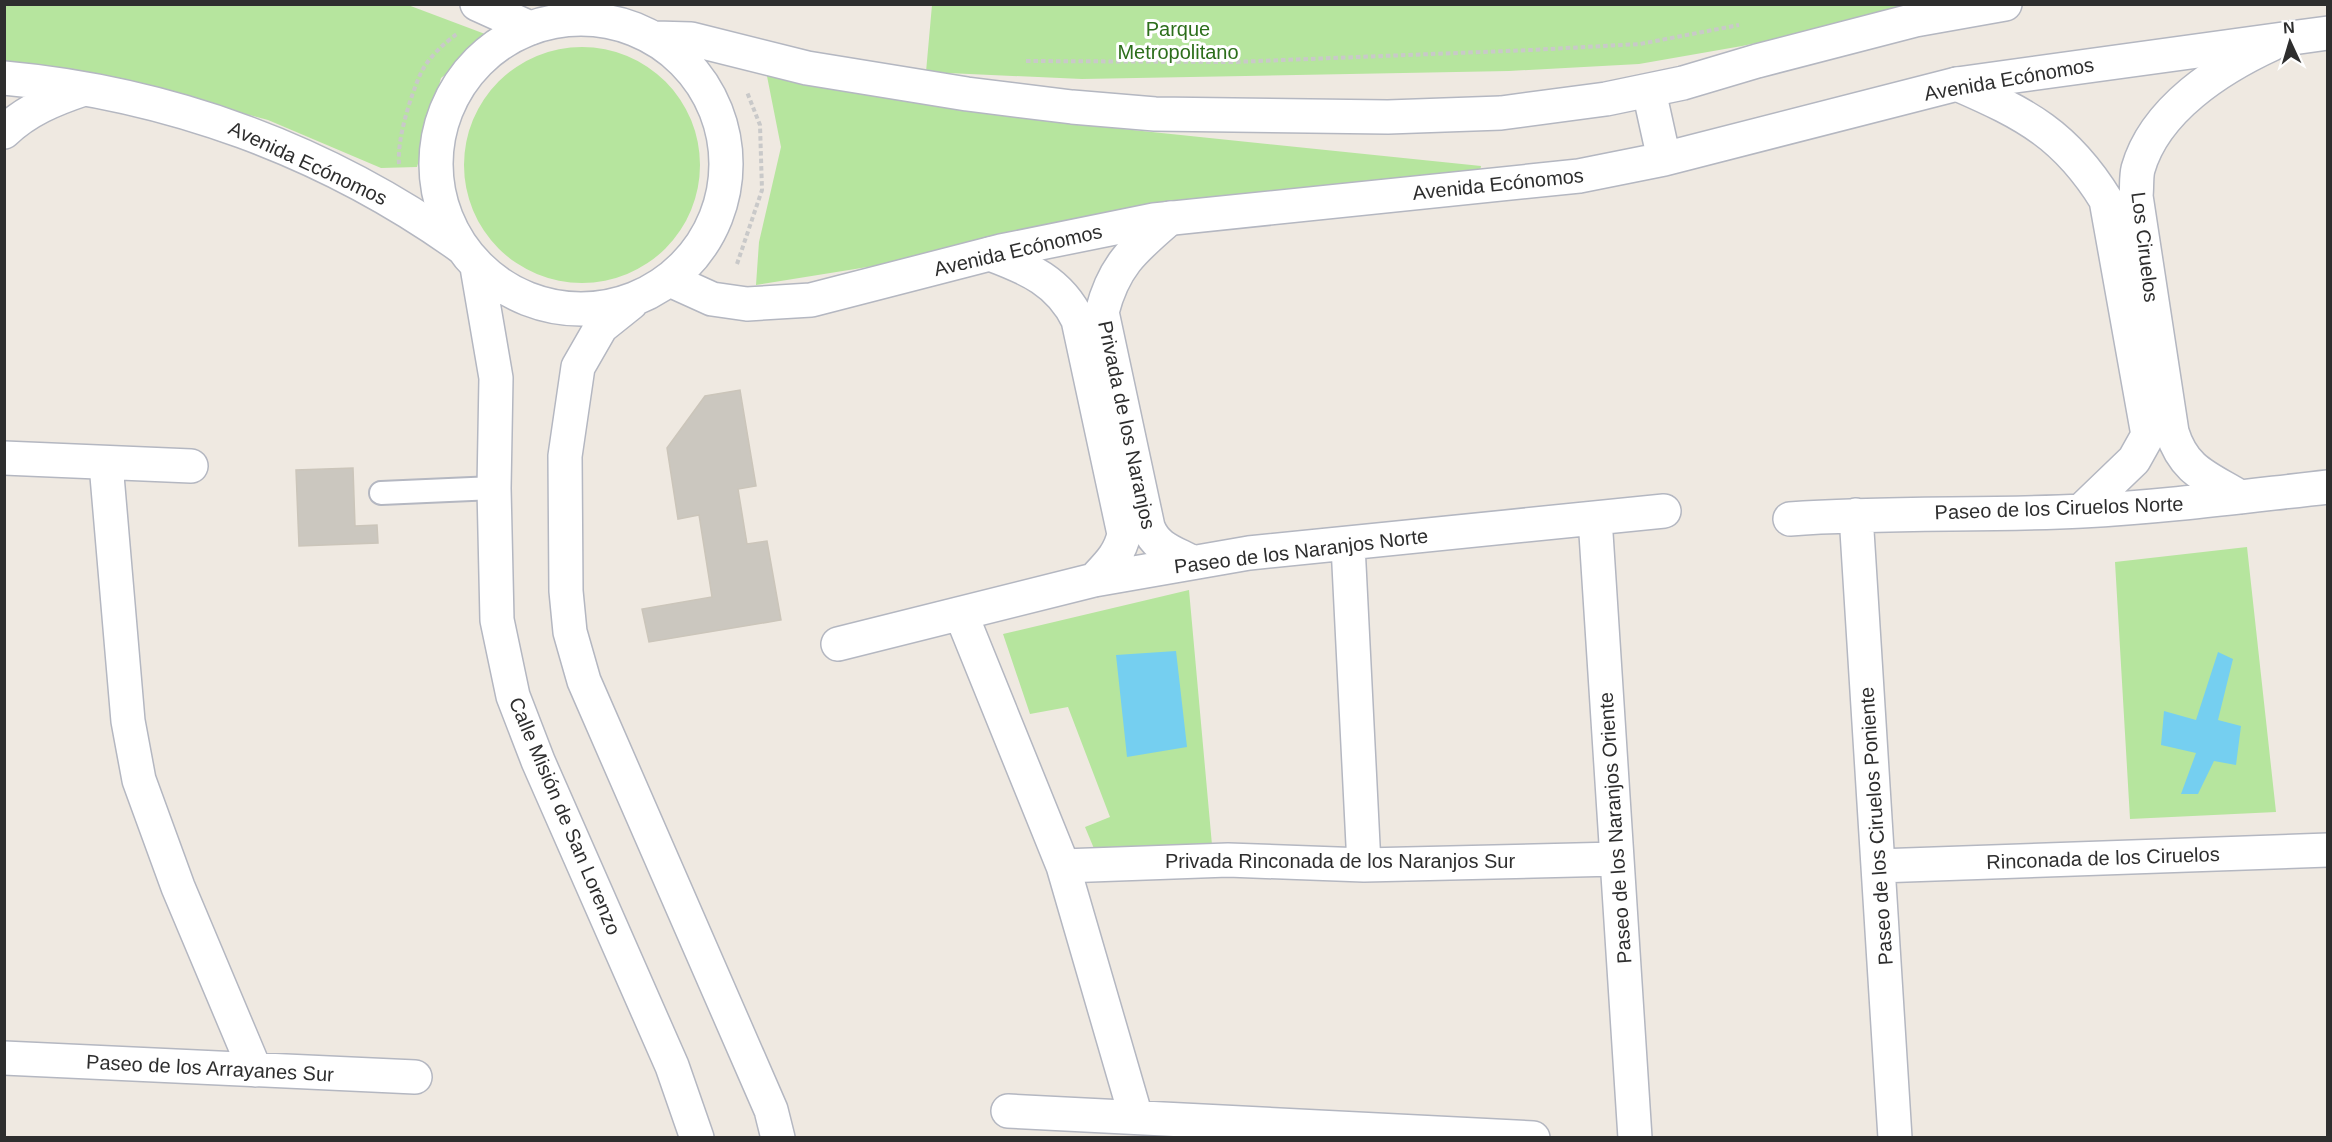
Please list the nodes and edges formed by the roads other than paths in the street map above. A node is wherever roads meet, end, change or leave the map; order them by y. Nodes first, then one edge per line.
1 (2004, 4) edge
2 (484, 8) edge
3 (530, 28) junction
4 (2328, 33) edge
5 (2289, 37) junction
6 (655, 38) junction
7 (4, 78) edge
8 (1957, 84) junction
9 (85, 88) junction
10 (1649, 90) junction
11 (4, 132) edge
12 (1664, 159) junction
13 (1170, 218) junction
14 (990, 254) junction
15 (469, 256) junction
16 (670, 280) junction
17 (634, 300) junction
18 (8, 455) edge
19 (106, 464) junction
20 (190, 466) dead end
21 (2328, 487) edge
22 (494, 488) junction
23 (381, 493) dead end
24 (2240, 497) junction
25 (1664, 511) dead end
26 (2081, 511) junction
27 (1856, 515) junction
28 (1595, 518) junction
29 (1790, 519) dead end
30 (1348, 545) junction
31 (1192, 562) junction
32 (1094, 580) junction
33 (961, 614) junction
34 (838, 644) dead end
35 (2328, 849) edge
36 (1617, 858) junction
37 (1364, 865) junction
38 (1063, 866) junction
39 (1878, 866) junction
40 (4, 1058) edge
41 (255, 1070) junction
42 (414, 1077) dead end
43 (1008, 1111) dead end
44 (1136, 1117) junction
45 (697, 1137) edge
46 (778, 1137) edge
47 (1533, 1137) edge
48 (1635, 1137) edge
49 (1895, 1137) edge

1 - 10 street
2 - 3 street
3 - 6 street
3 - 15 street
4 - 5 street, Avenida Ecónomos
5 - 8 street, Avenida Ecónomos
5 - 24 street, Los Ciruelos
6 - 10 street
6 - 16 street
7 - 9 street, Avenida Ecónomos
8 - 12 street, Avenida Ecónomos
8 - 26 street, Los Ciruelos
9 - 11 street
9 - 15 street, Avenida Ecónomos
10 - 12 street
12 - 13 street, Avenida Ecónomos
13 - 14 street, Avenida Ecónomos
13 - 31 street, Privada de los Naranjos
14 - 16 street, Avenida Ecónomos
14 - 32 street, Privada de los Naranjos
15 - 17 street, Avenida Ecónomos
15 - 22 street, Calle Misión de San Lorenzo
16 - 17 street
17 - 46 street
18 - 19 street
19 - 20 street
19 - 41 street
21 - 24 street, Paseo de los Ciruelos Norte
22 - 23 lane
22 - 45 street, Calle Misión de San Lorenzo
24 - 26 street, Paseo de los Ciruelos Norte
25 - 28 street, Paseo de los Naranjos Norte
26 - 27 street, Paseo de los Ciruelos Norte
27 - 29 street, Paseo de los Ciruelos Norte
27 - 39 street, Paseo de los Ciruelos Poniente
28 - 30 street, Paseo de los Naranjos Norte
28 - 36 street, Paseo de los Naranjos Oriente
30 - 31 street, Paseo de los Naranjos Norte
30 - 37 street
31 - 32 street, Paseo de los Naranjos Norte
32 - 33 street, Paseo de los Naranjos Norte
33 - 34 street, Paseo de los Naranjos Norte
33 - 38 street
35 - 39 street, Rinconada de los Ciruelos
36 - 37 street, Privada Rinconada de los Naranjos Sur
36 - 48 street, Paseo de los Naranjos Oriente
37 - 38 street, Privada Rinconada de los Naranjos Sur
38 - 44 street
39 - 49 street, Paseo de los Ciruelos Poniente
40 - 41 street, Paseo de los Arrayanes Sur
41 - 42 street, Paseo de los Arrayanes Sur
43 - 44 street
44 - 47 street

